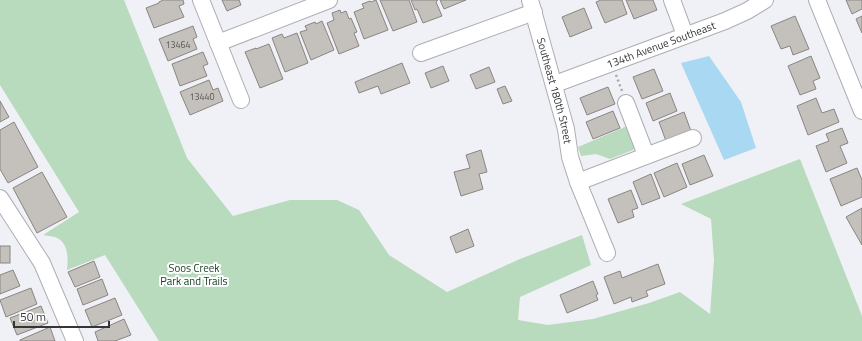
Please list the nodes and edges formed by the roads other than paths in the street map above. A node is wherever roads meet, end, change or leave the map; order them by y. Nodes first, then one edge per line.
1 (201, 0) edge
2 (329, 0) edge
3 (672, 0) edge
4 (765, 0) edge
5 (818, 0) edge
6 (532, 6) edge
7 (685, 35) junction
8 (218, 43) junction
9 (421, 53) dead end
10 (555, 84) junction
11 (241, 100) dead end
12 (626, 103) road end
13 (862, 111) edge
14 (693, 138) dead end
15 (646, 155) junction
16 (578, 182) junction
17 (0, 198) edge
18 (607, 253) dead end
19 (75, 341) edge

1 - 8 street
2 - 8 street
3 - 7 street
4 - 7 street, 134th Avenue Southeast
5 - 13 street
6 - 9 street
6 - 10 street, Southeast 180th Street
7 - 10 street, 134th Avenue Southeast
8 - 11 street
10 - 16 street, Southeast 180th Street
12 - 15 street
14 - 15 street
15 - 16 street
16 - 18 street, Southeast 180th Street
17 - 19 street

